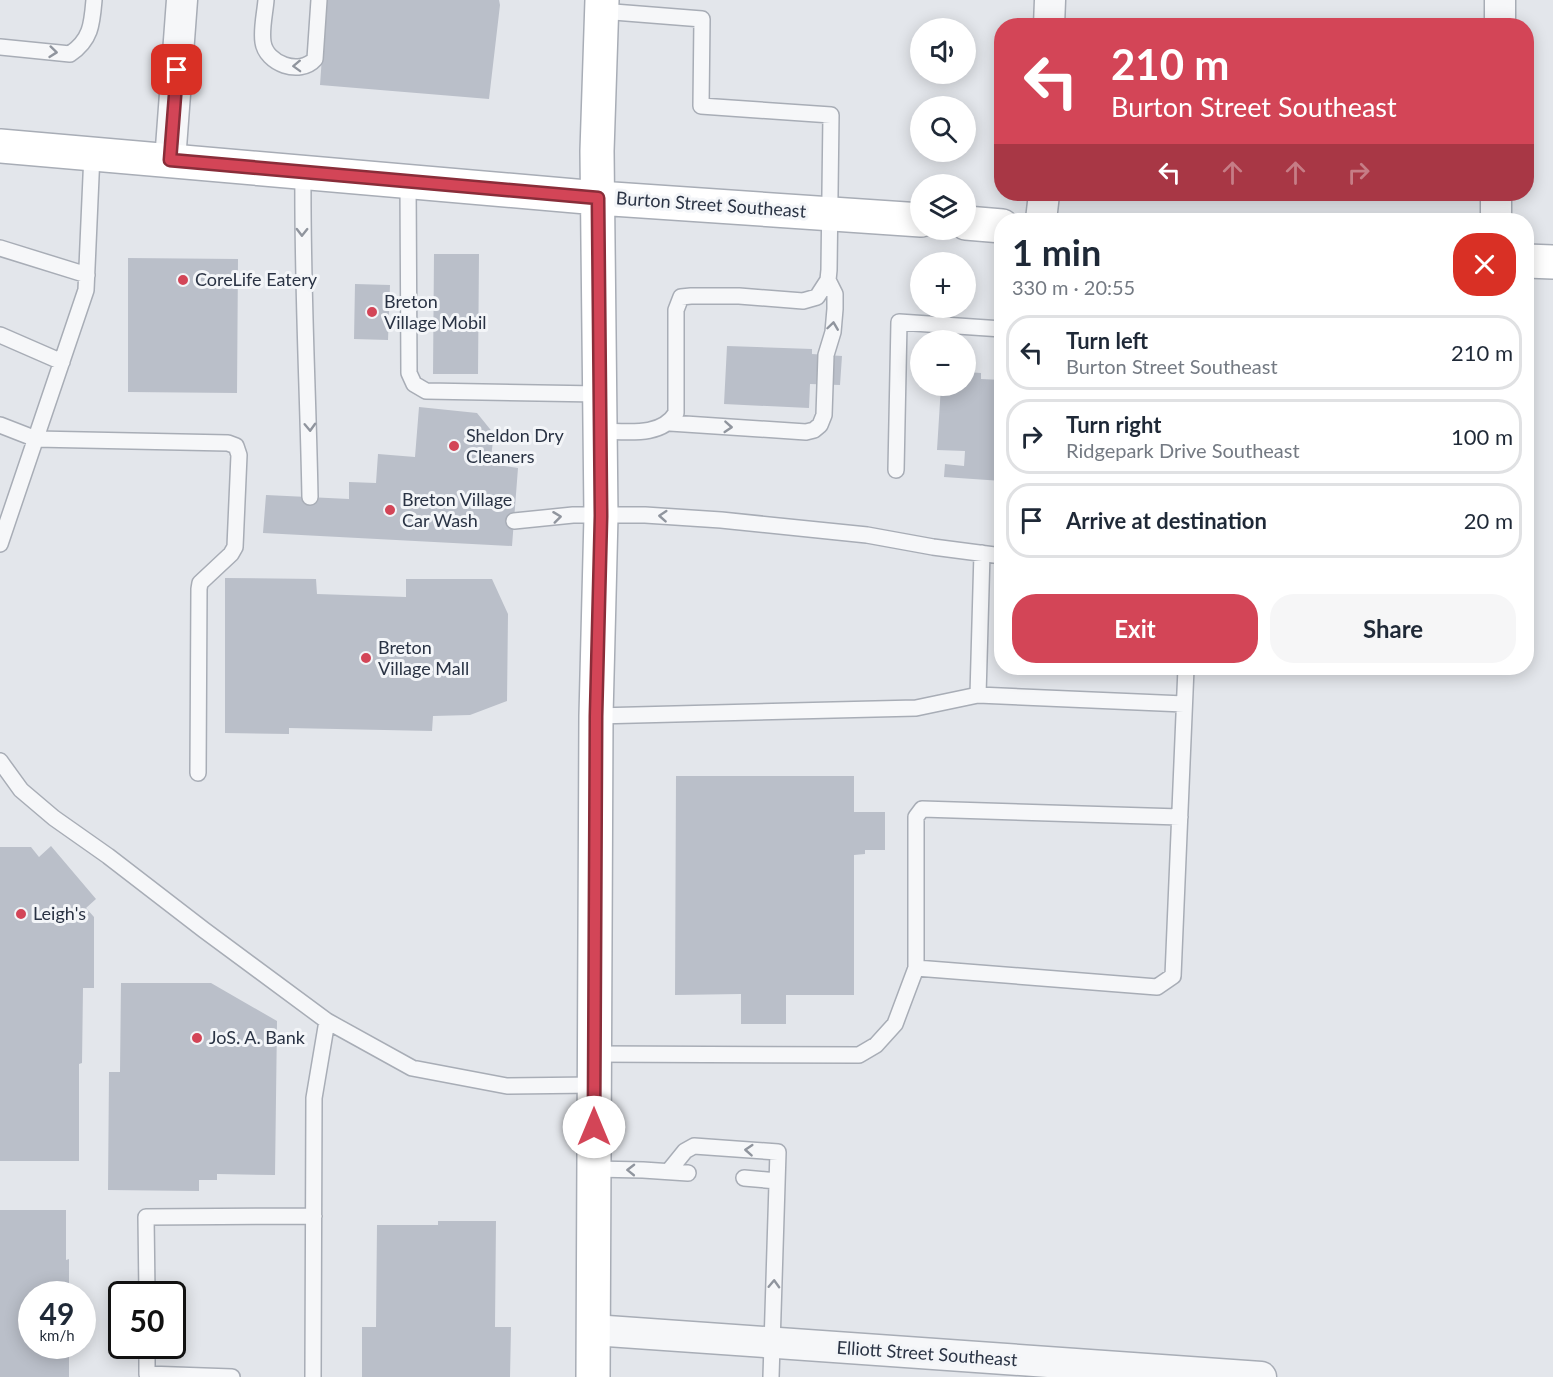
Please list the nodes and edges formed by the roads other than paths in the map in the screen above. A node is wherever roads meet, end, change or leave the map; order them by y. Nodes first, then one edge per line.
1 (94, 0) edge
2 (182, 0) edge
3 (266, 0) edge
4 (319, 0) edge
5 (1050, 0) edge
6 (1500, 0) edge
7 (602, 5) edge
8 (1049, 18) edge
9 (1500, 18) edge
10 (0, 47) edge
11 (0, 146) edge
12 (92, 154) junction
13 (170, 160) junction
14 (303, 173) junction
15 (408, 181) junction
16 (598, 198) junction
17 (831, 213) junction
18 (910, 219) edge
19 (976, 224) edge
20 (994, 225) edge
21 (0, 248) edge
22 (1534, 261) edge
23 (1553, 262) edge
24 (87, 275) junction
25 (828, 280) junction
26 (994, 328) edge
27 (0, 335) edge
28 (62, 362) junction
29 (600, 394) junction
30 (670, 423) junction
31 (0, 425) edge
32 (600, 431) junction
33 (36, 439) junction
34 (896, 470) dead end
35 (310, 497) dead end
36 (601, 516) junction
37 (514, 521) dead end
38 (0, 544) edge
39 (982, 553) junction
40 (994, 555) edge
41 (1185, 675) edge
42 (978, 695) junction
43 (1184, 704) junction
44 (596, 716) junction
45 (0, 761) edge
46 (198, 773) dead end
47 (1180, 817) junction
48 (916, 968) junction
49 (327, 1021) junction
50 (594, 1069) junction
51 (594, 1169) junction
52 (668, 1172) junction
53 (688, 1173) dead end
54 (744, 1178) dead end
55 (777, 1181) junction
56 (314, 1216) junction
57 (147, 1281) edge
58 (593, 1330) junction
59 (772, 1343) junction
60 (147, 1359) edge
61 (770, 1376) edge
62 (232, 1377) edge
63 (313, 1377) edge
64 (593, 1377) edge
65 (1261, 1377) edge

10 -> 1 lane
2 - 13 street
4 -> 3 lane
5 - 8 street
6 - 9 street
7 - 16 main road
7 - 17 lane
11 - 12 main road, Burton Street Southeast
12 - 13 main road, Burton Street Southeast
12 - 24 lane
13 - 14 main road, Burton Street Southeast
14 - 15 main road, Burton Street Southeast
14 -> 35 lane
15 - 16 main road, Burton Street Southeast
15 - 29 lane
16 - 17 main road, Burton Street Southeast
16 - 29 main road
17 - 18 main road, Burton Street Southeast
17 - 25 lane
19 - 20 main road
21 - 24 lane
22 - 23 main road
24 - 28 lane
25 - 30 lane
30 -> 25 lane
26 - 34 lane
27 - 28 lane
28 - 33 lane
29 - 32 main road
30 - 32 lane
31 - 33 lane
32 - 36 main road
33 - 38 lane
33 - 46 lane
37 -> 36 lane
39 -> 36 lane
36 - 44 main road
39 - 40 lane
39 - 42 lane
41 - 43 lane
42 - 43 lane
42 - 44 lane
43 - 47 lane
44 - 50 main road
45 - 49 lane
47 - 48 lane
47 - 48 lane
48 - 50 lane
49 - 50 lane
49 - 56 lane
50 - 51 main road
52 -> 51 lane
51 - 58 main road
52 - 53 lane
55 -> 52 lane
54 - 55 lane
59 -> 55 lane
56 - 57 lane
56 - 63 lane
58 - 59 street, Elliott Street Southeast
58 - 64 main road
59 - 61 lane
59 - 65 street, Elliott Street Southeast
60 - 62 lane

